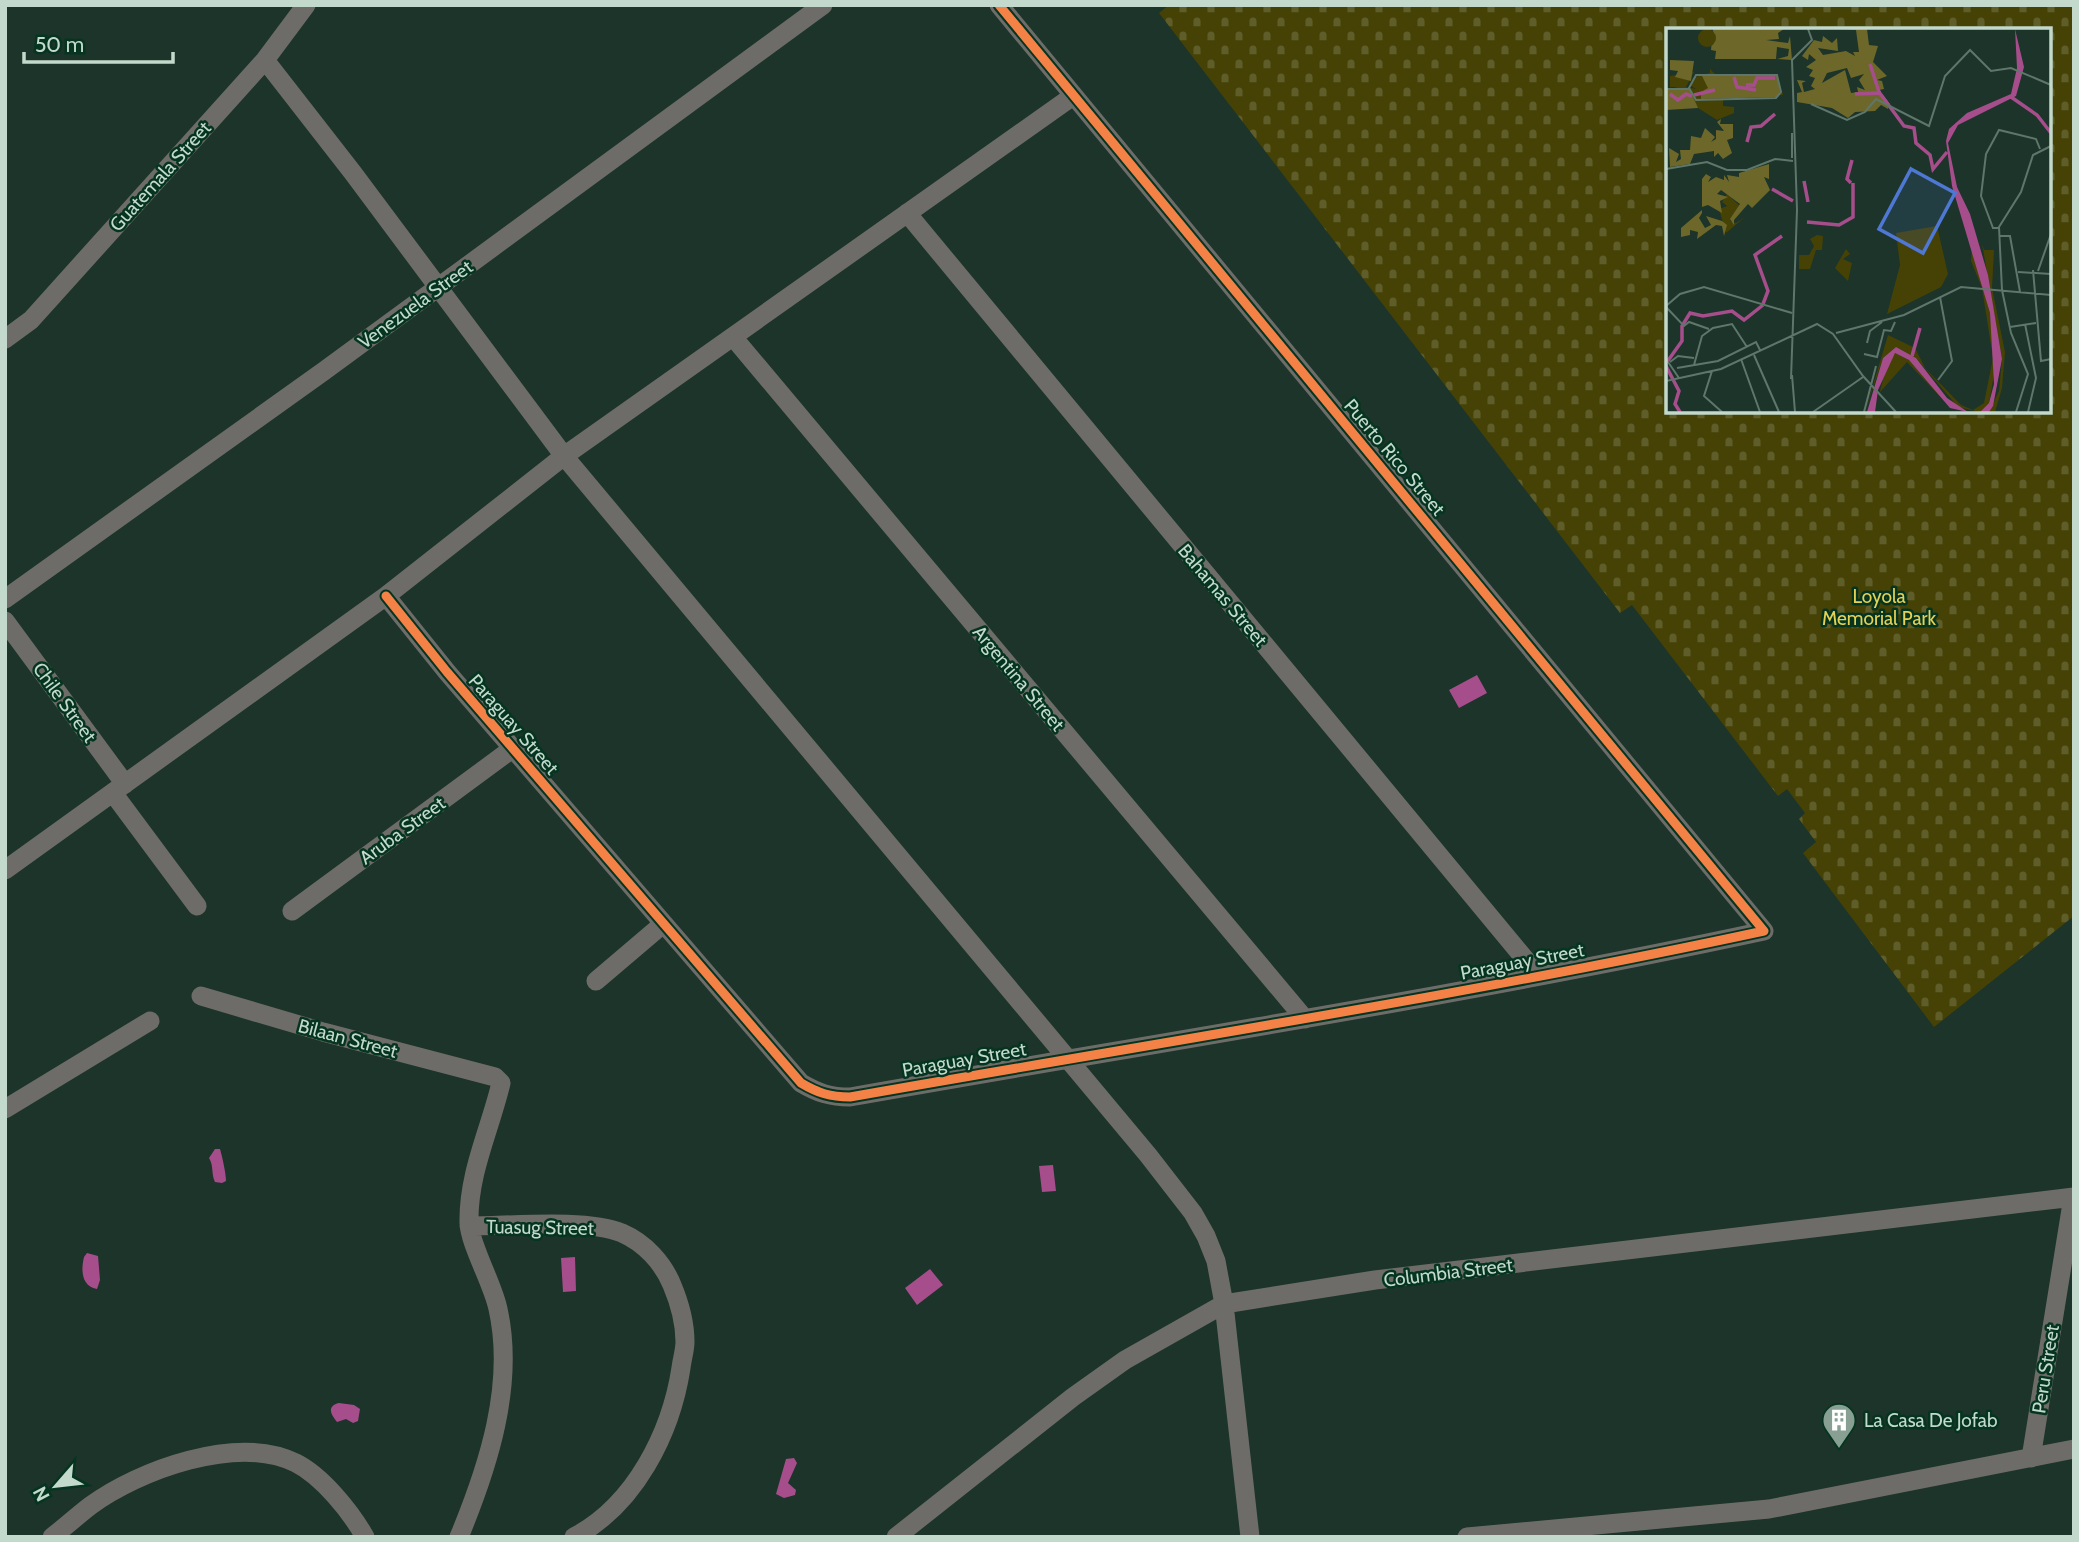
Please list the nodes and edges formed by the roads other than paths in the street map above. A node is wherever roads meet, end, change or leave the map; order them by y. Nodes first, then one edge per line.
1 (306, 5) edge
2 (822, 5) edge
3 (999, 5) edge
4 (265, 60) junction
5 (1073, 96) junction
6 (907, 213) junction
7 (438, 287) junction
8 (733, 337) junction
9 (5, 339) edge
10 (564, 456) junction
11 (386, 596) junction
12 (5, 599) edge
13 (5, 621) edge
14 (512, 749) junction
15 (119, 788) junction
16 (5, 870) edge
17 (197, 906) dead end
18 (292, 911) dead end
19 (663, 924) junction
20 (1764, 931) joint
21 (1539, 976) junction
22 (596, 981) dead end
23 (201, 996) dead end
24 (1305, 1019) junction
25 (150, 1021) dead end
26 (1067, 1058) junction
27 (5, 1109) edge
28 (2073, 1197) edge
29 (469, 1226) junction
30 (1224, 1304) junction
31 (2074, 1449) edge
32 (2031, 1458) junction
33 (52, 1537) edge
34 (365, 1537) edge
35 (460, 1537) edge
36 (574, 1537) edge
37 (896, 1537) edge
38 (1250, 1537) edge
39 (1467, 1537) edge

1 - 4 street, Guatemala Street
2 - 7 street, Venezuela Street
3 - 5 street, Puerto Rico Street
4 - 7 street
4 - 9 street, Guatemala Street
5 - 6 street
5 - 20 street, Puerto Rico Street
6 - 8 street
6 - 21 street, Bahamas Street
7 - 10 street
7 - 12 street, Venezuela Street
8 - 10 street
8 - 24 street, Argentina Street
10 - 11 street
10 - 26 street
11 - 14 street, Paraguay Street
11 - 15 street
13 - 15 street, Chile Street
14 - 18 street, Aruba Street
14 - 19 street, Paraguay Street
15 - 16 street
15 - 17 street, Chile Street
19 - 22 street
19 - 26 street, Paraguay Street
20 - 21 street, Paraguay Street
21 - 24 street, Paraguay Street
23 - 29 street, Bilaan Street
24 - 26 street, Paraguay Street
25 - 27 street
26 - 30 street
28 - 30 street, Columbia Street
28 - 32 street, Peru Street
29 - 35 street
29 - 36 street, Tuasug Street
30 - 37 street, Columbia Street
30 - 38 street
31 - 32 street
32 - 39 street
33 - 34 street

